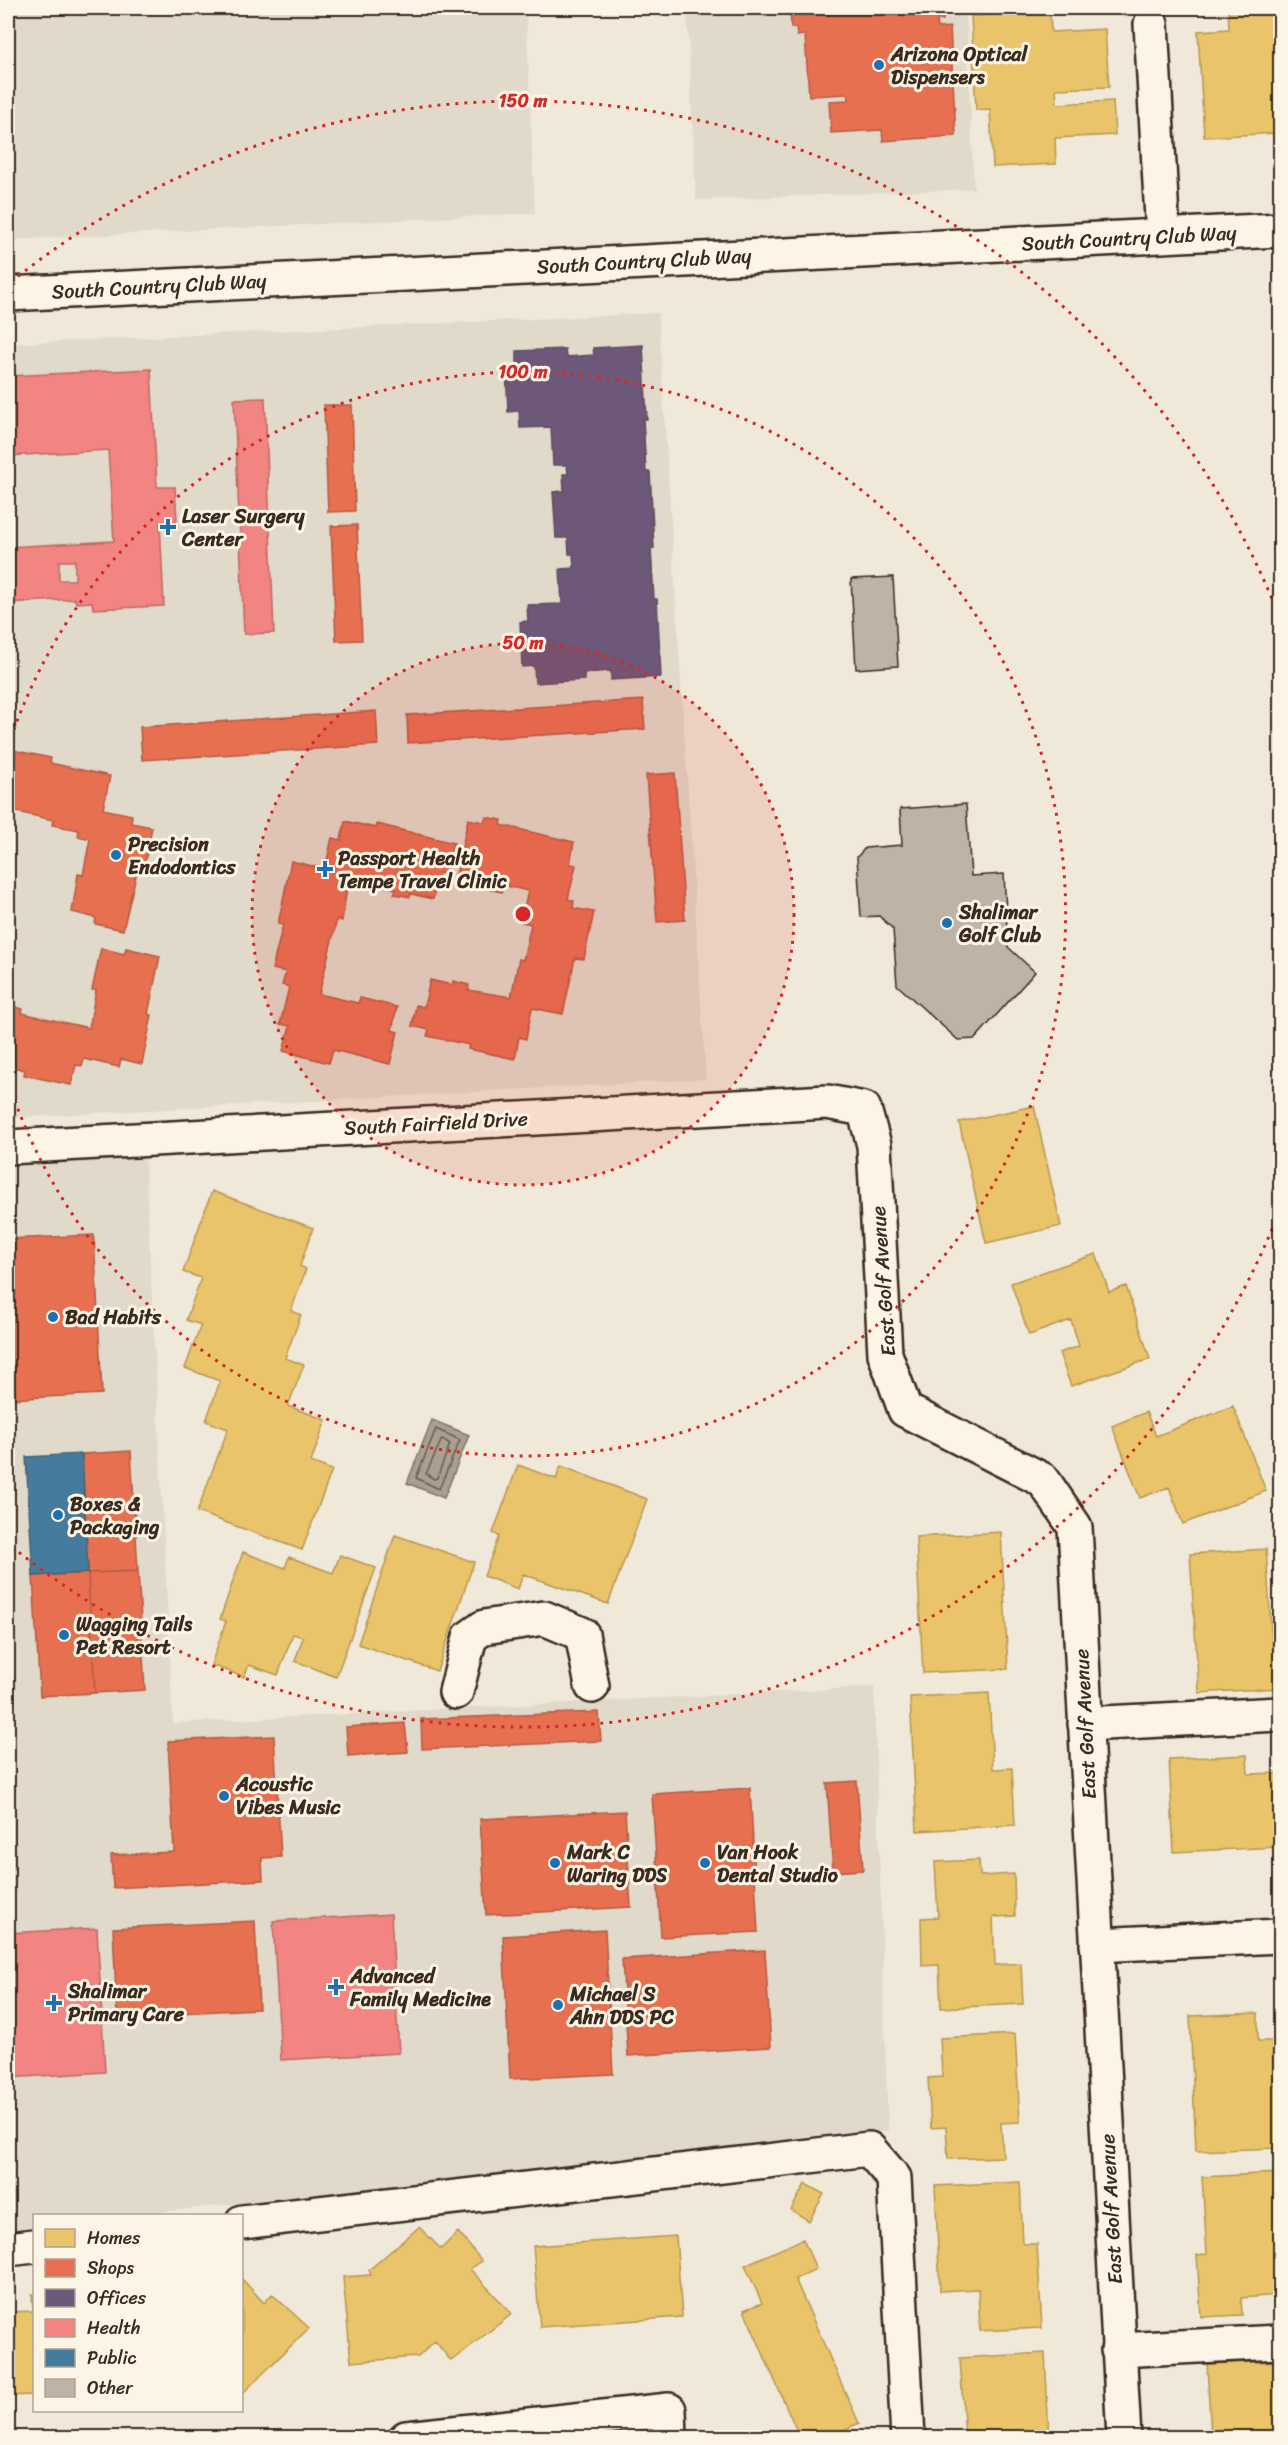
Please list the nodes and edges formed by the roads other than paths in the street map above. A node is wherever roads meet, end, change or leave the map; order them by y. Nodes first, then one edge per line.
1 (1151, 24) dead end
2 (1281, 230) edge
3 (1163, 236) junction
4 (8, 294) edge
5 (864, 1109) joint
6 (8, 1147) edge
7 (592, 1686) dead end
8 (456, 1692) dead end
9 (1281, 1714) edge
10 (1085, 1724) junction
11 (1281, 1936) edge
12 (1097, 1945) junction
13 (243, 2222) edge
14 (33, 2246) edge
15 (8, 2249) edge
16 (1281, 2342) edge
17 (1118, 2350) junction
18 (670, 2424) edge
19 (441, 2436) edge
20 (406, 2438) edge
21 (908, 2438) edge
22 (1124, 2438) edge

1 - 3 street
2 - 3 street, South Country Club Way
3 - 4 street, South Country Club Way
5 - 6 street, South Fairfield Drive
5 - 10 street, East Golf Avenue
7 - 8 street
9 - 10 street
10 - 12 street, East Golf Avenue
11 - 12 street
12 - 17 street, East Golf Avenue
13 - 21 street
14 - 15 street
16 - 17 street
17 - 22 street, East Golf Avenue
18 - 19 street
19 - 20 street

